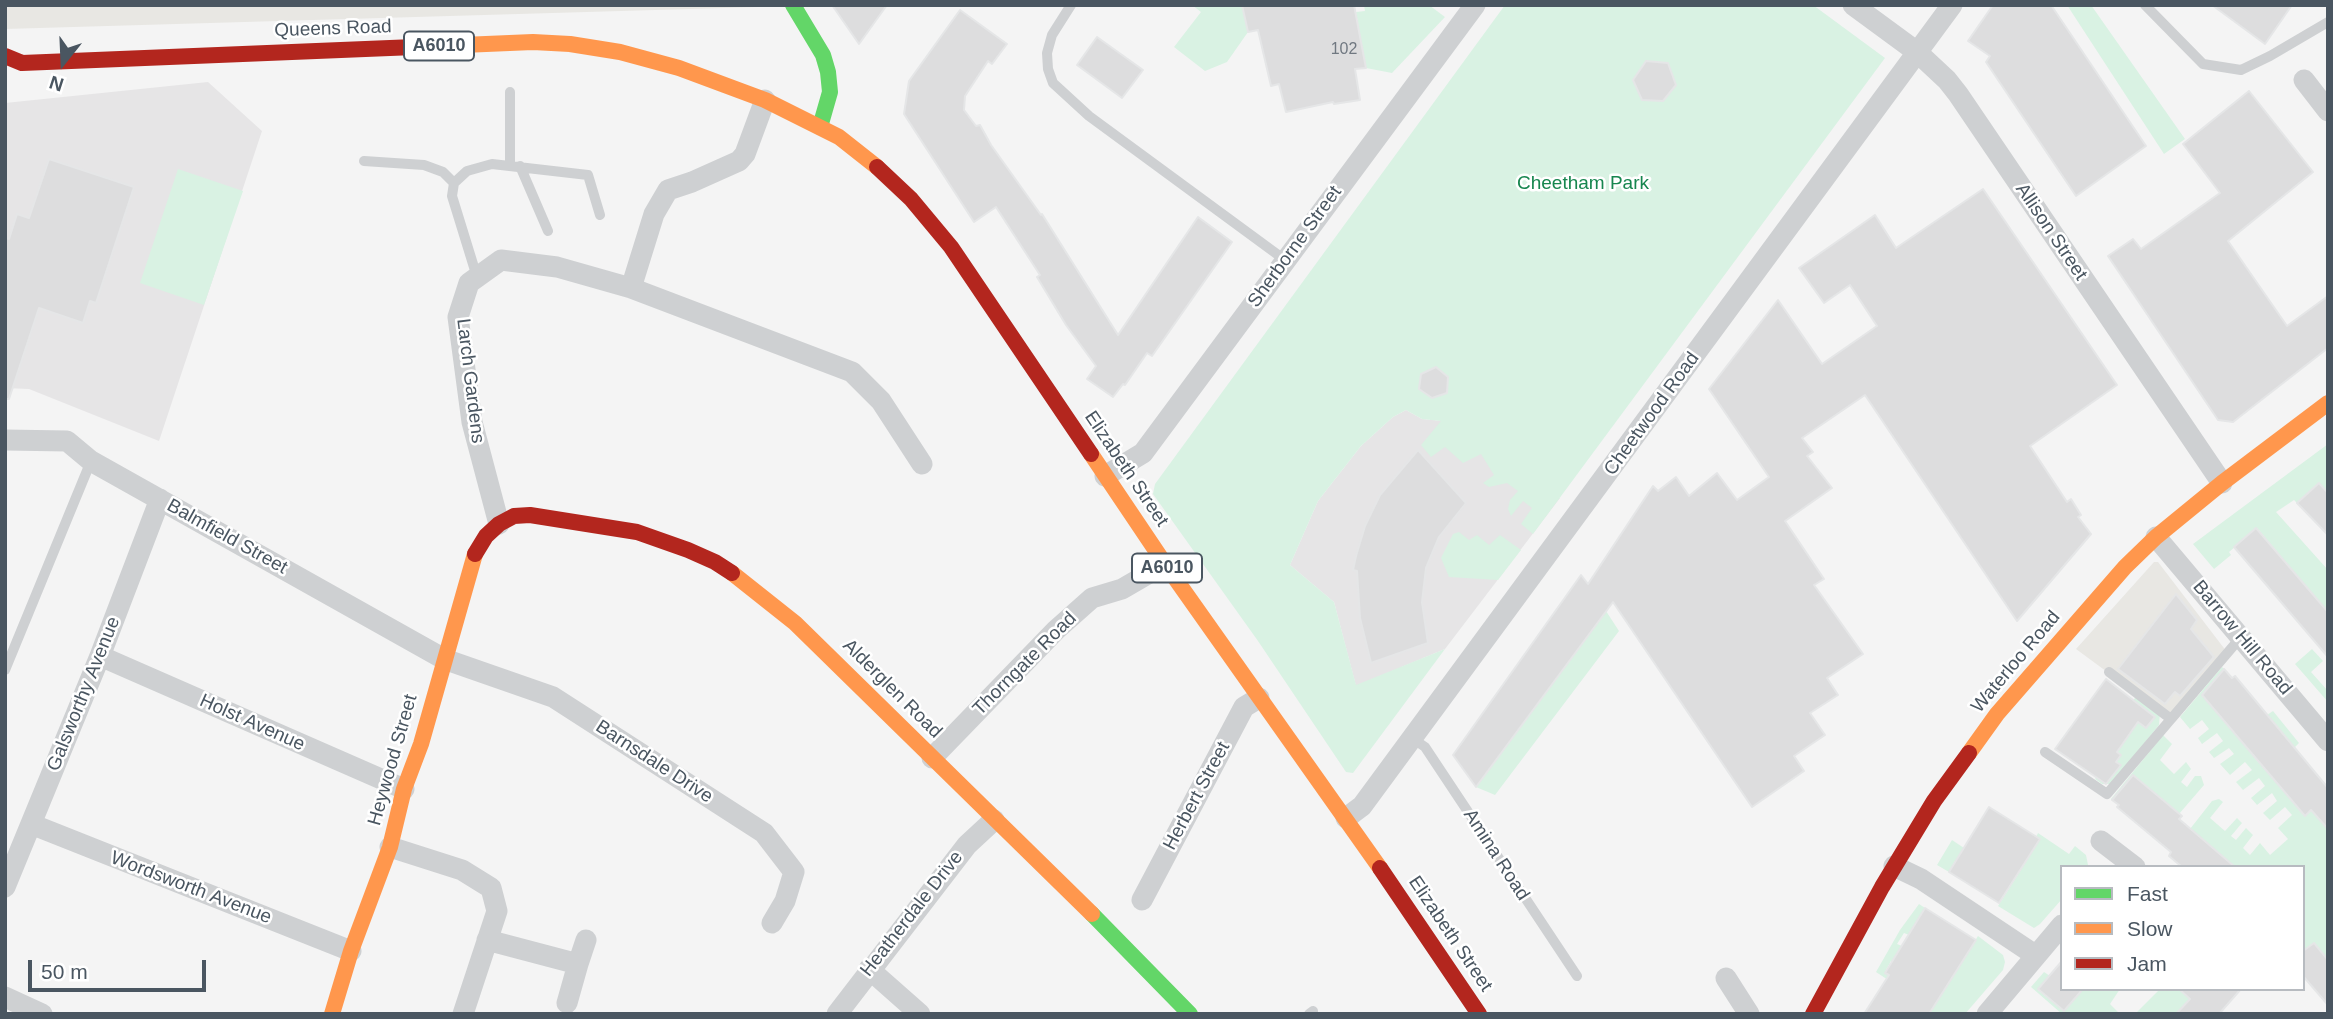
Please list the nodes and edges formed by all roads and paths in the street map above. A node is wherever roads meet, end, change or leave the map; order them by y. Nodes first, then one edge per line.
1 (793, 5) edge
2 (1071, 5) edge
3 (1475, 5) edge
4 (1853, 5) edge
5 (1952, 5) edge
6 (2145, 5) edge
7 (2328, 22) edge
8 (1917, 52) junction
9 (5, 56) edge
10 (22, 63) junction
11 (5, 73) edge
12 (2304, 80) dead end
13 (510, 92) dead end
14 (765, 100) junction
15 (2328, 111) edge
16 (820, 127) junction
17 (839, 137) joint
18 (365, 161) dead end
19 (515, 165) junction
20 (454, 183) junction
21 (600, 215) dead end
22 (548, 231) dead end
23 (1285, 260) junction
24 (477, 277) junction
25 (631, 288) junction
26 (2328, 403) edge
27 (5, 440) edge
28 (91, 461) junction
29 (922, 464) dead end
30 (1105, 476) junction
31 (2222, 483) junction
32 (160, 499) junction
33 (499, 524) junction
34 (2156, 537) junction
35 (1165, 564) junction
36 (2241, 637) junction
37 (100, 656) junction
38 (444, 659) junction
39 (5, 670) edge
40 (2109, 672) dead end
41 (1259, 698) junction
42 (2171, 719) junction
43 (1412, 738) junction
44 (2328, 741) edge
45 (2045, 752) dead end
46 (932, 758) junction
47 (404, 789) junction
48 (1346, 818) junction
49 (994, 820) junction
50 (31, 824) junction
51 (2101, 841) dead end
52 (390, 847) junction
53 (2122, 863) edge
54 (1895, 866) junction
55 (5, 887) edge
56 (1142, 900) dead end
57 (772, 923) dead end
58 (2060, 927) edge
59 (487, 940) junction
60 (586, 940) dead end
61 (351, 951) junction
62 (2035, 955) junction
63 (578, 964) junction
64 (869, 969) junction
65 (1577, 976) dead end
66 (1726, 978) dead end
67 (5, 997) edge
68 (567, 1003) dead end
69 (1181, 1010) edge
70 (42, 1014) edge
71 (332, 1014) edge
72 (463, 1014) edge
73 (837, 1014) edge
74 (920, 1014) edge
75 (1479, 1014) edge
76 (1749, 1014) edge
77 (1813, 1014) edge
78 (1987, 1014) edge

1 - 16 main road
2 - 23 lane
3 - 23 street, Sherborne Street
4 - 8 street, Allison Street
5 - 8 street, Cheetwood Road
6 - 7 lane
8 - 31 street, Allison Street
8 - 43 street, Cheetwood Road
9 - 10 main road, Queens Road / A6010
10 - 11 main road, Queens Road / A6010
10 - 14 main road, Queens Road / A6010
12 - 15 street
13 - 19 lane
14 - 16 main road, Queens Road / A6010
14 - 25 street
16 - 17 main road, Queens Road / A6010
17 - 30 main road, Elizabeth Street / A6010
18 - 20 lane
19 - 20 lane
19 - 21 lane
19 - 22 lane
20 - 24 lane
23 - 30 street, Sherborne Street
24 - 25 street
24 - 33 street, Larch Gardens
25 - 29 street
26 - 31 main road, Waterloo Road
27 - 28 street, Balmfield Street
28 - 32 street, Balmfield Street
28 - 39 lane
30 - 35 main road, Elizabeth Street / A6010
31 - 34 main road, Waterloo Road
32 - 37 street, Galsworthy Avenue
32 - 38 street, Balmfield Street
33 - 38 main road, Heywood Street
33 - 46 main road, Alderglen Road
34 - 36 street, Barrow Hill Road
34 - 54 main road, Waterloo Road
35 - 41 main road, Elizabeth Street / A6010
35 - 46 street, Thorngate Road
36 - 42 lane
36 - 44 street, Barrow Hill Road
37 - 47 street, Holst Avenue
37 - 50 street, Galsworthy Avenue
38 - 47 main road, Heywood Street
38 - 57 street, Barnsdale Drive
40 - 42 lane
41 - 48 main road, Elizabeth Street / A6010
41 - 56 street, Herbert Street
42 - 45 lane
43 - 48 street, Cheetwood Road
43 - 65 lane, Amina Road
46 - 49 main road, Alderglen Road
47 - 52 main road, Heywood Street
48 - 75 main road, Elizabeth Street / A6010
49 - 64 street, Heatherdale Drive
49 - 69 main road, Alderglen Road
50 - 55 street, Galsworthy Avenue
50 - 61 street, Wordsworth Avenue
51 - 53 street
52 - 59 street
52 - 61 main road, Heywood Street
54 - 62 street
54 - 77 main road, Waterloo Road
58 - 62 street
59 - 63 street
59 - 72 street
60 - 63 street
61 - 71 main road, Heywood Street
62 - 78 street
63 - 68 street
64 - 73 street, Heatherdale Drive
64 - 74 street
66 - 76 street
67 - 70 street

